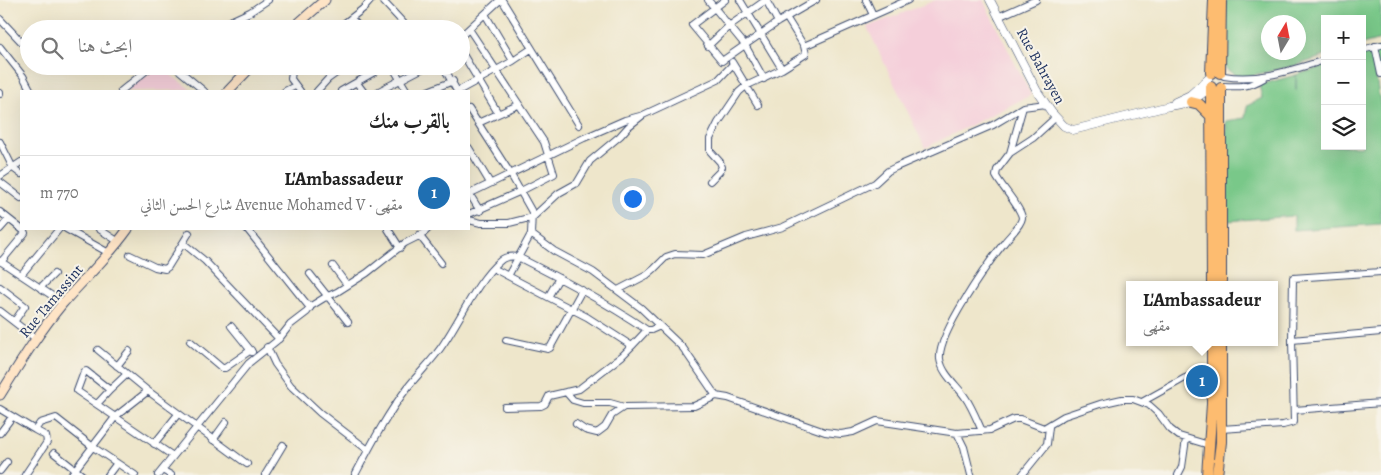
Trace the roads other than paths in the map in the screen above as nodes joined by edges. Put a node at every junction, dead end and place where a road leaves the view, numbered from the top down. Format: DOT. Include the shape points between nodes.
graph roads {
  1 [pos="268,0"];
  2 [pos="324,0"];
  3 [pos="371,0"];
  4 [pos="382,0"];
  5 [pos="501,0"];
  6 [pos="708,0"];
  7 [pos="725,0"];
  8 [pos="740,0"];
  9 [pos="816,0"];
  10 [pos="866,0"];
  11 [pos="908,0"];
  12 [pos="990,0"];
  13 [pos="1036,0"];
  14 [pos="1214,0"];
  15 [pos="1221,0"];
  16 [pos="715,8"];
  17 [pos="485,14"];
  18 [pos="748,14"];
  19 [pos="873,15"];
  20 [pos="786,17"];
  21 [pos="998,17"];
  22 [pos="0,18"];
  23 [pos="351,18"];
  24 [pos="233,20"];
  25 [pos="302,20"];
  26 [pos="348,20"];
  27 [pos="401,20"];
  28 [pos="778,22"];
  29 [pos="729,26"];
  30 [pos="3,28"];
  31 [pos="470,29"];
  32 [pos="760,34"];
  33 [pos="20,42"];
  34 [pos="745,45"];
  35 [pos="708,46"];
  36 [pos="804,46"];
  37 [pos="1378,46"];
  38 [pos="0,47"];
  39 [pos="531,49"];
  40 [pos="730,56"];
  41 [pos="513,61"];
  42 [pos="1321,61"];
  43 [pos="733,64"];
  44 [pos="470,66"];
  45 [pos="782,69"];
  46 [pos="497,70"];
  47 [pos="20,72"];
  48 [pos="1381,74"];
  49 [pos="22,75"];
  50 [pos="141,75"];
  51 [pos="185,75"];
  52 [pos="243,75"];
  53 [pos="292,75"];
  54 [pos="334,75"];
  55 [pos="371,75"];
  56 [pos="398,75"];
  57 [pos="408,75"];
  58 [pos="448,75"];
  59 [pos="1266,76"];
  60 [pos="764,78"];
  61 [pos="400,79"];
  62 [pos="478,80"];
  63 [pos="1217,80"];
  64 [pos="452,81"];
  65 [pos="358,83"];
  66 [pos="746,86"];
  67 [pos="297,89"];
  68 [pos="30,90"];
  69 [pos="122,90"];
  70 [pos="203,90"];
  71 [pos="229,90"];
  72 [pos="318,90"];
  73 [pos="343,90"];
  74 [pos="362,90"];
  75 [pos="381,90"];
  76 [pos="406,90"];
  77 [pos="430,90"];
  78 [pos="457,90"];
  79 [pos="460,90"];
  80 [pos="1191,102"];
  81 [pos="1046,104"];
  82 [pos="518,105"];
  83 [pos="758,105"];
  84 [pos="1169,106"];
  85 [pos="1023,107"];
  86 [pos="470,111"];
  87 [pos="498,113"];
  88 [pos="643,116"];
  89 [pos="1212,117"];
  90 [pos="1055,118"];
  91 [pos="478,123"];
  92 [pos="579,126"];
  93 [pos="0,142"];
  94 [pos="470,150"];
  95 [pos="1010,154"];
  96 [pos="547,155"];
  97 [pos="20,163"];
  98 [pos="13,168"];
  99 [pos="20,173"];
  100 [pos="510,173"];
  101 [pos="0,176"];
  102 [pos="710,181"];
  103 [pos="0,182"];
  104 [pos="490,183"];
  105 [pos="521,191"];
  106 [pos="470,193"];
  107 [pos="470,195"];
  108 [pos="20,197"];
  109 [pos="480,210"];
  110 [pos="0,212"];
  111 [pos="470,214"];
  112 [pos="533,217"];
  113 [pos="8,220"];
  114 [pos="470,220"];
  115 [pos="20,228"];
  116 [pos="0,229"];
  117 [pos="23,230"];
  118 [pos="58,230"];
  119 [pos="68,230"];
  120 [pos="101,230"];
  121 [pos="127,230"];
  122 [pos="248,230"];
  123 [pos="389,230"];
  124 [pos="426,230"];
  125 [pos="189,233"];
  126 [pos="531,234"];
  127 [pos="419,235"];
  128 [pos="119,242"];
  129 [pos="183,243"];
  130 [pos="400,248"];
  131 [pos="109,253"];
  132 [pos="130,255"];
  133 [pos="518,257"];
  134 [pos="1,261"];
  135 [pos="441,263"];
  136 [pos="333,266"];
  137 [pos="493,268"];
  138 [pos="1381,272"];
  139 [pos="54,274"];
  140 [pos="310,274"];
  141 [pos="21,275"];
  142 [pos="508,276"];
  143 [pos="559,278"];
  144 [pos="1212,281"];
  145 [pos="1221,281"];
  146 [pos="347,285"];
  147 [pos="0,287"];
  148 [pos="40,288"];
  149 [pos="582,290"];
  150 [pos="618,290"];
  151 [pos="328,296"];
  152 [pos="548,297"];
  153 [pos="63,303"];
  154 [pos="310,308"];
  155 [pos="570,309"];
  156 [pos="0,311"];
  157 [pos="14,322"];
  158 [pos="348,322"];
  159 [pos="231,326"];
  160 [pos="660,326"];
  161 [pos="646,330"];
  162 [pos="1381,332"];
  163 [pos="35,338"];
  164 [pos="278,339"];
  165 [pos="506,340"];
  166 [pos="1292,340"];
  167 [pos="190,341"];
  168 [pos="632,346"];
  169 [pos="1212,346"];
  170 [pos="1221,346"];
  171 [pos="267,347"];
  172 [pos="98,350"];
  173 [pos="251,350"];
  174 [pos="129,351"];
  175 [pos="256,357"];
  176 [pos="117,366"];
  177 [pos="1212,369"];
  178 [pos="127,374"];
  179 [pos="110,390"];
  180 [pos="148,391"];
  181 [pos="566,392"];
  182 [pos="0,395"];
  183 [pos="716,396"];
  184 [pos="1142,402"];
  185 [pos="1381,403"];
  186 [pos="98,404"];
  187 [pos="505,407"];
  188 [pos="624,407"];
  189 [pos="0,409"];
  190 [pos="1295,410"];
  191 [pos="178,414"];
  192 [pos="116,416"];
  193 [pos="12,417"];
  194 [pos="226,422"];
  195 [pos="576,424"];
  196 [pos="1049,427"];
  197 [pos="196,428"];
  198 [pos="1221,429"];
  199 [pos="35,430"];
  200 [pos="982,431"];
  201 [pos="957,433"];
  202 [pos="0,434"];
  203 [pos="1186,439"];
  204 [pos="214,440"];
  205 [pos="154,444"];
  206 [pos="283,445"];
  207 [pos="1209,445"];
  208 [pos="93,447"];
  209 [pos="368,450"];
  210 [pos="54,453"];
  211 [pos="173,456"];
  212 [pos="7,462"];
  213 [pos="118,463"];
  214 [pos="247,464"];
  215 [pos="0,471"];
  216 [pos="160,472"];
  217 [pos="76,473"];
  218 [pos="25,475"];
  219 [pos="108,475"];
  220 [pos="135,475"];
  221 [pos="171,475"];
  222 [pos="265,475"];
  223 [pos="355,475"];
  224 [pos="971,475"];
  225 [pos="1022,475"];
  226 [pos="1178,475"];
  227 [pos="1207,475"];
  228 [pos="1217,475"];
  1 -- 24 [label="street"];
  2 -- 25 [label="main road"];
  3 -- 23 [label="street"];
  4 -- 27 [label="street"];
  5 -- 17 [label="street"];
  5 -- 39 [label="street"];
  6 -- 16 [label="street"];
  7 -- 16 [label="street"];
  8 -- 18 [label="street"];
  9 -- 20 [label="street"];
  10 -- 19 [label="street"];
  11 -- 19 [label="street"];
  12 -- 21 [label="street, Rue Bahrayen"];
  13 -- 21 [label="street"];
  14 -- 63 [label="highway"];
  15 -- 63 [label="highway"];
  16 -- 29 [label="street"];
  16 -- 35 [label="street" via="692,25"];
  17 -- 31 [label="street"];
  17 -- 41 [label="street"];
  18 -- 28 [label="street" via="766,0"];
  18 -- 29 [label="street"];
  18 -- 32 [label="street"];
  19 -- 36 [label="street"];
  20 -- 28 [label="street"];
  20 -- 36 [label="street"];
  21 -- 81 [label="street, Rue Bahrayen"];
  22 -- 30 [label="street"];
  23 -- 26 [label="street"];
  28 -- 32 [label="street"];
  29 -- 34 [label="street"];
  29 -- 35 [label="street"];
  30 -- 33 [label="street"];
  31 -- 46 [label="street"];
  32 -- 34 [label="street"];
  32 -- 45 [label="street"];
  34 -- 40 [label="street"];
  34 -- 60 [label="street"];
  35 -- 40 [label="street" via="721,61"];
  36 -- 45 [label="street" via="804,56"];
  37 -- 48 [label="street"];
  38 -- 47 [label="street"];
  39 -- 41 [label="street"];
  39 -- 92 [label="street"];
  40 -- 43 [label="street"];
  41 -- 46 [label="street"];
  42 -- 59 [label="street"];
  43 -- 66 [label="street"];
  43 -- 88 [label="street" via="718,80"];
  44 -- 62 [label="street"];
  45 -- 60 [label="street"];
  46 -- 62 [label="street"];
  46 -- 82 [label="street"];
  49 -- 68 [label="street"];
  50 -- 69 [label="street"];
  51 -- 70 [label="street"];
  52 -- 71 [label="main road"];
  53 -- 67 [label="street"];
  54 -- 72 [label="street"];
  55 -- 65 [label="street"];
  56 -- 61 [label="street"];
  57 -- 61 [label="street"];
  58 -- 64 [label="street"];
  59 -- 63 [label="street"];
  59 -- 63 [label="street" via="1253,85 1241,87"];
  60 -- 66 [label="street"];
  61 -- 75 [label="street"];
  61 -- 76 [label="street"];
  62 -- 79 [label="street"];
  62 -- 87 [label="street"];
  63 -- 80 [label="street, Rue Bahrayen"];
  63 -- 84 [label="street, Rue Bahrayen"];
  63 -- 89 [label="highway"];
  63 -- 145 [label="highway"];
  64 -- 77 [label="street"];
  64 -- 78 [label="street"];
  65 -- 73 [label="street"];
  65 -- 74 [label="street"];
  66 -- 83 [label="street"];
  66 -- 102 [label="street" via="730,102 710,139 710,151 722,167"];
  80 -- 84 [label="street, Rue Bahrayen"];
  80 -- 89 [label="highway" via="1204,107"];
  81 -- 85 [label="street"];
  81 -- 90 [label="street, Rue Bahrayen"];
  82 -- 87 [label="street"];
  82 -- 96 [label="street" via="544,142"];
  84 -- 90 [label="street, Rue Bahrayen" via="1073,130"];
  85 -- 95 [label="street"];
  85 -- 150 [label="street" via="994,125 896,167 875,183 783,227 746,237 703,255 675,254 666,257 654,269"];
  86 -- 91 [label="street"];
  87 -- 91 [label="street"];
  88 -- 96 [label="street" via="610,126"];
  88 -- 112 [label="street" via="590,161 577,183 559,193"];
  89 -- 144 [label="highway"];
  90 -- 95 [label="street"];
  91 -- 100 [label="street"];
  93 -- 98 [label="street"];
  94 -- 104 [label="street"];
  95 -- 200 [label="street" via="996,176 1021,212 1020,222 985,268 940,350 944,370 966,398"];
  96 -- 100 [label="street"];
  96 -- 105 [label="street" via="554,174"];
  97 -- 98 [label="street"];
  98 -- 99 [label="street"];
  98 -- 101 [label="street"];
  100 -- 104 [label="street"];
  100 -- 105 [label="street"];
  103 -- 108 [label="street"];
  104 -- 106 [label="street"];
  105 -- 109 [label="street"];
  105 -- 112 [label="street"];
  107 -- 109 [label="street"];
  109 -- 111 [label="street"];
  110 -- 113 [label="street"];
  112 -- 114 [label="street" via="508,223"];
  112 -- 126 [label="street"];
  113 -- 115 [label="street"];
  113 -- 116 [label="street"];
  117 -- 134 [label="street" via="25,233"];
  118 -- 141 [label="street"];
  119 -- 131 [label="street"];
  120 -- 128 [label="street"];
  121 -- 128 [label="main road, Rue Tamassint"];
  122 -- 154 [label="street"];
  123 -- 130 [label="street"];
  124 -- 127 [label="street"];
  125 -- 129 [label="street"];
  126 -- 133 [label="street"];
  126 -- 150 [label="street"];
  127 -- 130 [label="street"];
  127 -- 135 [label="street"];
  128 -- 131 [label="main road, Rue Tamassint"];
  129 -- 132 [label="street" via="165,269"];
  129 -- 164 [label="street" via="205,261"];
  130 -- 146 [label="street"];
  131 -- 153 [label="main road, Rue Tamassint"];
  133 -- 137 [label="street" via="506,257"];
  133 -- 142 [label="street"];
  133 -- 143 [label="street"];
  134 -- 141 [label="street"];
  136 -- 146 [label="street"];
  137 -- 142 [label="street"];
  137 -- 209 [label="street" via="470,299 439,352 392,410"];
  138 -- 166 [label="street" via="1293,278"];
  139 -- 148 [label="street"];
  140 -- 151 [label="street"];
  141 -- 148 [label="street"];
  142 -- 152 [label="street"];
  143 -- 149 [label="street"];
  143 -- 152 [label="street"];
  146 -- 151 [label="street"];
  147 -- 157 [label="street" via="26,306"];
  148 -- 153 [label="street"];
  149 -- 155 [label="street"];
  149 -- 161 [label="street"];
  150 -- 160 [label="street"];
  151 -- 154 [label="street"];
  151 -- 158 [label="street"];
  152 -- 155 [label="street"];
  153 -- 163 [label="main road, Rue Tamassint"];
  154 -- 164 [label="street"];
  155 -- 165 [label="street" via="548,349"];
  155 -- 168 [label="street"];
  156 -- 157 [label="street"];
  157 -- 163 [label="street"];
  159 -- 173 [label="street"];
  160 -- 161 [label="street"];
  160 -- 183 [label="street" via="683,348"];
  161 -- 168 [label="street"];
  162 -- 166 [label="street"];
  163 -- 182 [label="main road, Rue Tamassint"];
  164 -- 171 [label="street"];
  166 -- 190 [label="street"];
  167 -- 173 [label="street" via="222,368"];
  168 -- 181 [label="street" via="579,388"];
  169 -- 177 [label="highway"];
  170 -- 198 [label="highway"];
  171 -- 175 [label="street"];
  171 -- 209 [label="street" via="290,386"];
  172 -- 176 [label="street"];
  173 -- 175 [label="street"];
  174 -- 176 [label="street"];
  175 -- 197 [label="street"];
  176 -- 178 [label="street"];
  177 -- 184 [label="street" via="1185,378"];
  177 -- 207 [label="highway"];
  178 -- 179 [label="street"];
  178 -- 180 [label="street"];
  179 -- 186 [label="street"];
  179 -- 186 [label="street" via="90,373 84,372 77,391"];
  180 -- 191 [label="street"];
  180 -- 192 [label="street"];
  181 -- 187 [label="street" via="549,396 540,406"];
  181 -- 188 [label="street" via="573,400 583,403 610,403"];
  183 -- 188 [label="street" via="694,406"];
  183 -- 201 [label="street" via="835,434 857,430 877,420"];
  184 -- 196 [label="street" via="1133,399 1108,402 1064,416"];
  184 -- 203 [label="street" via="1159,414 1170,429"];
  185 -- 190 [label="street"];
  186 -- 192 [label="street"];
  188 -- 195 [label="street" via="597,433"];
  189 -- 193 [label="street"];
  190 -- 198 [label="street" via="1292,423"];
  191 -- 197 [label="street"];
  191 -- 205 [label="street"];
  192 -- 205 [label="street"];
  192 -- 208 [label="street"];
  193 -- 199 [label="street"];
  193 -- 202 [label="street"];
  194 -- 204 [label="street"];
  196 -- 200 [label="street" via="1014,419"];
  196 -- 225 [label="street" via="1047,444"];
  197 -- 204 [label="street"];
  197 -- 211 [label="street"];
  198 -- 228 [label="highway"];
  199 -- 208 [label="street" via="40,423 56,418"];
  199 -- 218 [label="street" via="46,436 48,442"];
  200 -- 201 [label="street"];
  201 -- 224 [label="street"];
  203 -- 207 [label="street"];
  203 -- 226 [label="street"];
  204 -- 214 [label="street"];
  205 -- 211 [label="street"];
  206 -- 222 [label="street"];
  207 -- 227 [label="highway"];
  208 -- 213 [label="street"];
  208 -- 217 [label="street"];
  209 -- 223 [label="street"];
  210 -- 217 [label="street"];
  211 -- 216 [label="street"];
  212 -- 215 [label="street"];
  213 -- 219 [label="street"];
  213 -- 220 [label="street"];
  216 -- 221 [label="street"];
}
